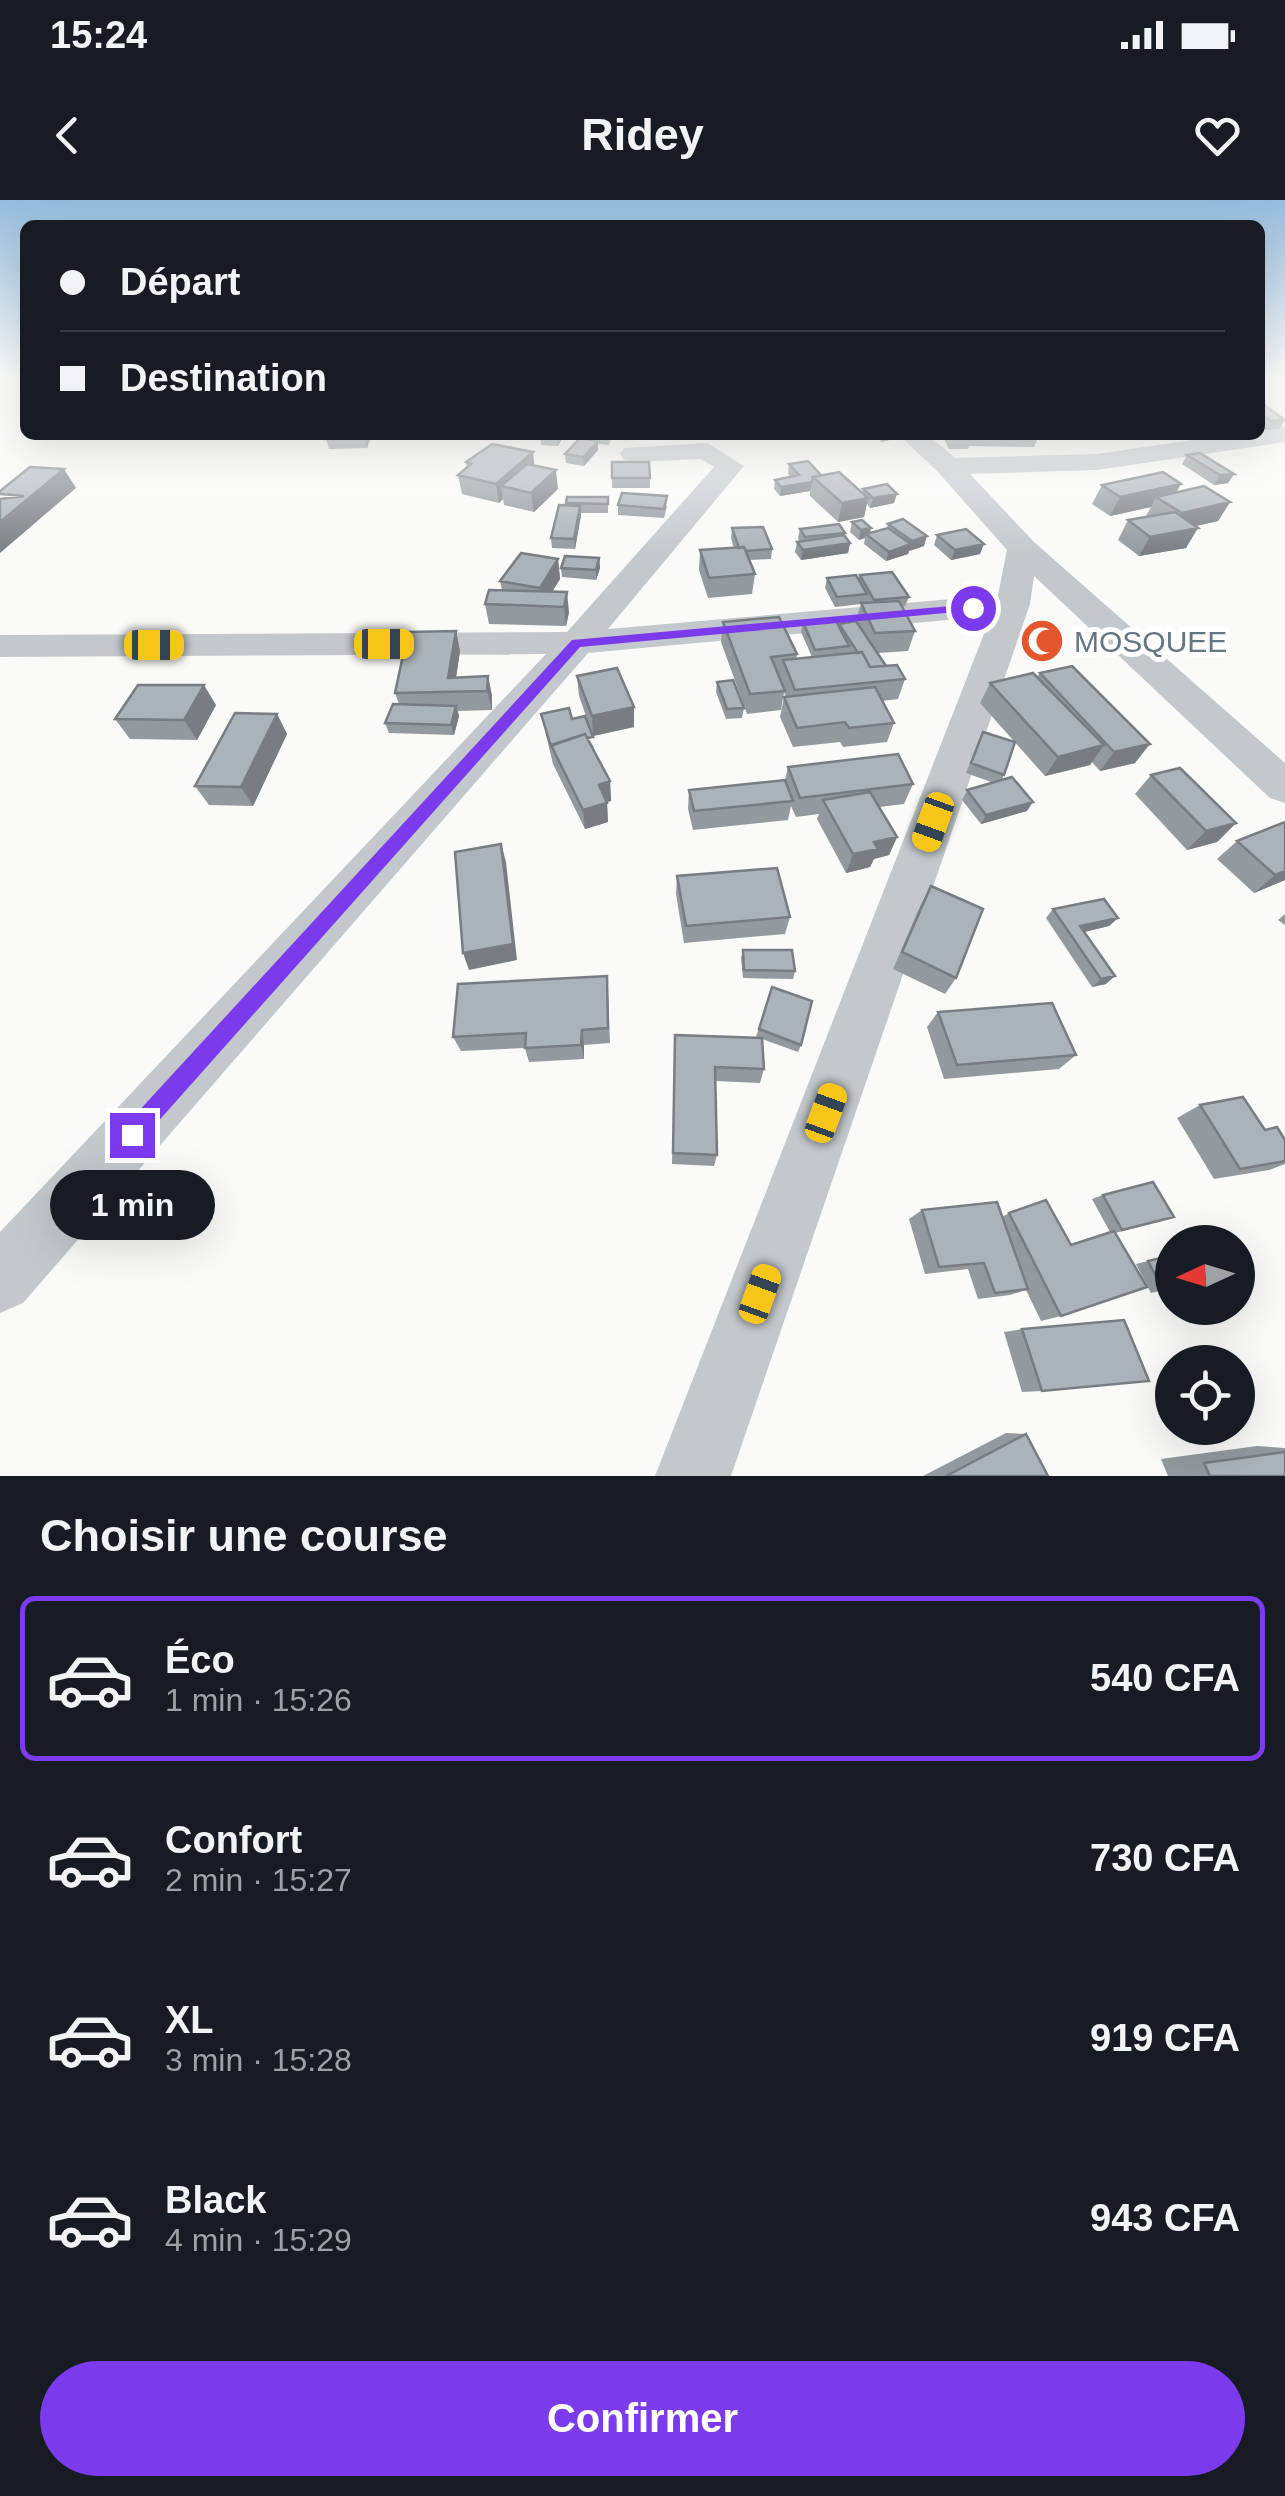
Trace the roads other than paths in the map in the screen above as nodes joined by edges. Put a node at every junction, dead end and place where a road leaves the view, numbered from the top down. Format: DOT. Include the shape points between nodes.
graph roads {
  1 [pos="918,440"];
  2 [pos="1245,440"];
  3 [pos="633,454"];
  4 [pos="948,466"];
  5 [pos="1024,549"];
  6 [pos="1013,604"];
  7 [pos="576,643"];
  8 [pos="0,646"];
  9 [pos="1285,787"];
  10 [pos="0,1280"];
  11 [pos="693,1476"];
  1 -- 4 [label="street"];
  2 -- 4 [label="street" via="1097,462"];
  3 -- 7 [label="street" via="707,451 730,466"];
  4 -- 5 [label="street"];
  5 -- 6 [label="street"];
  5 -- 9 [label="street"];
  6 -- 7 [label="street"];
  6 -- 11 [label="street"];
  7 -- 8 [label="street"];
  7 -- 10 [label="street"];
}
